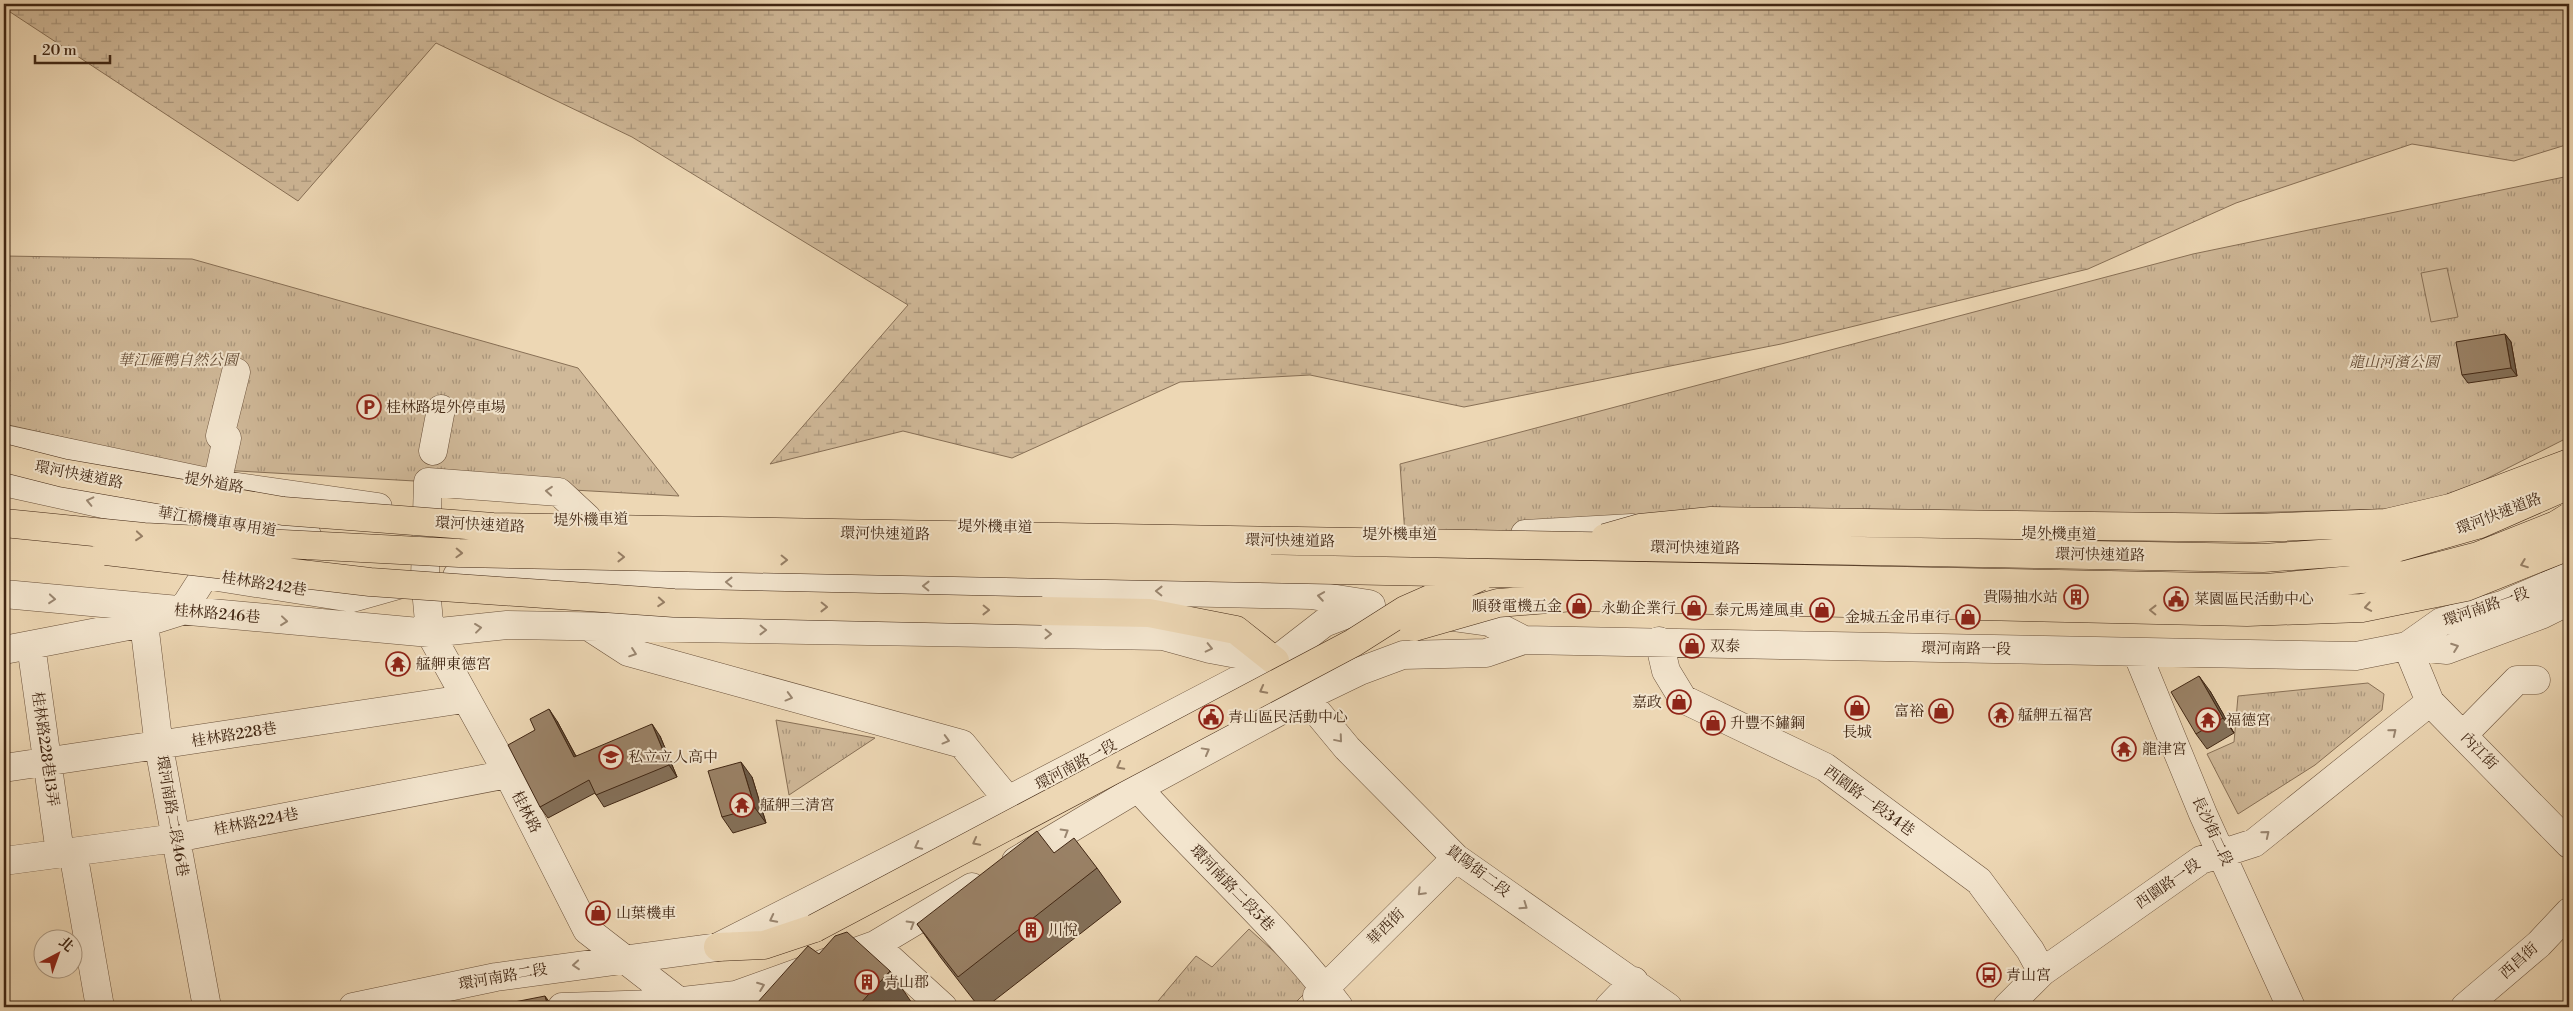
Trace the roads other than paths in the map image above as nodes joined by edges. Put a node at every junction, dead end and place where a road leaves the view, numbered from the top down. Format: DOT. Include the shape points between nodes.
graph roads {
  1 [pos="236,372"];
  2 [pos="441,409"];
  3 [pos="4,439"];
  4 [pos="433,451"];
  5 [pos="4,458"];
  6 [pos="2569,459"];
  7 [pos="2569,463"];
  8 [pos="2569,479"];
  9 [pos="4,482"];
  10 [pos="217,484"];
  11 [pos="2569,484"];
  12 [pos="426,513"];
  13 [pos="2569,517"];
  14 [pos="4,523"];
  15 [pos="1535,534"];
  16 [pos="4,535"];
  17 [pos="2569,546"];
  18 [pos="205,575"];
  19 [pos="2569,576"];
  20 [pos="425,578"];
  21 [pos="4,594"];
  22 [pos="2569,601"];
  23 [pos="1369,604"];
  24 [pos="182,611"];
  25 [pos="144,623"];
  26 [pos="591,628"];
  27 [pos="430,633"];
  28 [pos="1524,640"];
  29 [pos="1659,642"];
  30 [pos="1353,643"];
  31 [pos="31,645"];
  32 [pos="2407,646"];
  33 [pos="4,650"];
  34 [pos="2137,653"];
  35 [pos="1275,661"];
  36 [pos="2536,680"];
  37 [pos="1304,698"];
  38 [pos="464,699"];
  39 [pos="2430,702"];
  40 [pos="2463,735"];
  41 [pos="159,747"];
  42 [pos="47,763"];
  43 [pos="4,768"];
  44 [pos="508,774"];
  45 [pos="1138,788"];
  46 [pos="1008,800"];
  47 [pos="176,838"];
  48 [pos="2569,844"];
  49 [pos="66,852"];
  50 [pos="2222,854"];
  51 [pos="1456,858"];
  52 [pos="4,861"];
  53 [pos="2569,912"];
  54 [pos="875,945"];
  55 [pos="718,947"];
  56 [pos="625,961"];
  57 [pos="2042,972"];
  58 [pos="1634,981"];
  59 [pos="1327,997"];
  60 [pos="683,1005"];
  61 [pos="100,1007"];
  62 [pos="207,1007"];
  63 [pos="352,1007"];
  64 [pos="562,1007"];
  65 [pos="943,1007"];
  66 [pos="1609,1007"];
  67 [pos="1668,1007"];
  68 [pos="2007,1007"];
  69 [pos="2291,1007"];
  70 [pos="2465,1007"];
  1 -- 10 [label="street" via="220,436 227,438"];
  2 -- 4 [label="street"];
  3 -- 10 [label="street, 提外道路"];
  5 -- 11 [label="highway, 環河快速道路, bridge" via="62,473 283,512 493,527 2263,558 2392,549 2480,524"];
  6 -- 15 [label="street, 堤外機車道" via="2477,505 2380,528 2261,536 1614,528"];
  7 -- 30 [label="highway, bridge" via="2450,508 2386,523 2234,528 1711,521 1640,528 1492,572 1405,610"];
  8 -- 15 [label="street, 堤外機車道" via="2481,522 2392,545 2262,555 1617,544"];
  20 -- 9 [label="street, 華江橋機車專用道, one-way" via="354,542 108,505"];
  10 -- 12 [label="street, 提外道路"];
  12 -- 15 [label="street, 堤外機車道" via="563,522 587,518 1256,533"];
  12 -- 20 [label="street, 桂林路"];
  14 -- 13 [label="highway, 環河快速道路, one-way, bridge" via="144,537 459,553 2266,588 2405,576 2478,556"];
  14 -- 18 [label="street"];
  16 -- 35 [label="highway, one-way, bridge" via="38,543 370,582 674,603 1149,613 1236,630"];
  17 -- 30 [label="highway, one-way, bridge" via="2466,587 2362,608 2246,612 1574,597 1498,603"];
  18 -- 20 [label="street, 桂林路242巷" via="352,598"];
  18 -- 24 [label="street, 桂林路242巷"];
  19 -- 32 [label="street, 環河南路一段" via="2502,605 2440,622"];
  23 -- 20 [label="street, 桂林路242巷, one-way" via="1311,595"];
  20 -- 27 [label="street, 桂林路"];
  21 -- 24 [label="street, 桂林路246巷, one-way"];
  32 -- 22 [label="street, 環河南路一段, one-way" via="2447,650 2541,615"];
  23 -- 28 [label="street, 環河南路一段" via="1489,622"];
  23 -- 35 [label="street, 環河南路一段" via="1324,623"];
  24 -- 25 [label="street"];
  24 -- 27 [label="street, 桂林路246巷, one-way"];
  25 -- 31 [label="street"];
  25 -- 41 [label="street, 環河南路二段46巷"];
  27 -- 26 [label="street, 桂林路246巷, one-way" via="507,625"];
  26 -- 35 [label="street, 桂林路246巷, one-way" via="1163,636"];
  26 -- 46 [label="street, one-way" via="628,652 962,744"];
  27 -- 38 [label="street, 桂林路"];
  28 -- 29 [label="street, 環河南路一段"];
  28 -- 37 [label="street, 環河南路一段" via="1486,653 1403,656 1360,671"];
  29 -- 34 [label="street, 環河南路一段"];
  29 -- 57 [label="street, 西園路一段34巷" via="1666,671 1683,699 1825,767 1979,881 2030,950"];
  30 -- 55 [label="highway, one-way, bridge" via="815,928 764,945"];
  31 -- 33 [label="street"];
  31 -- 42 [label="street, 桂林路228巷13弄"];
  32 -- 34 [label="street, 環河南路一段" via="2356,656"];
  32 -- 39 [label="street, 內江街"];
  34 -- 50 [label="street, 長沙街二段"];
  35 -- 37 [label="street, 貴陽街二段"];
  35 -- 46 [label="street, 環河南路一段"];
  36 -- 40 [label="street" via="2517,680"];
  45 -- 37 [label="street, 環河南路一段, one-way"];
  37 -- 51 [label="street, 貴陽街二段, one-way" via="1347,748"];
  38 -- 41 [label="street, 桂林路228巷"];
  38 -- 44 [label="street, 桂林路"];
  39 -- 40 [label="street, 內江街"];
  50 -- 39 [label="street, 西園路一段, one-way" via="2254,843"];
  40 -- 48 [label="street, 內江街"];
  41 -- 42 [label="street, 桂林路228巷"];
  41 -- 47 [label="street, 環河南路二段46巷"];
  42 -- 43 [label="street, 桂林路228巷"];
  42 -- 49 [label="street, 桂林路228巷13弄"];
  44 -- 47 [label="street, 桂林路224巷"];
  44 -- 56 [label="street, 桂林路" via="587,930"];
  54 -- 45 [label="street, 環河南路一段, one-way"];
  45 -- 59 [label="street, 環河南路二段5巷" via="1290,947"];
  46 -- 55 [label="street, 環河南路一段, one-way"];
  47 -- 49 [label="street, 桂林路224巷"];
  47 -- 62 [label="street, 環河南路二段46巷"];
  49 -- 52 [label="street, 桂林路224巷"];
  49 -- 61 [label="street, 桂林路228巷13弄"];
  50 -- 57 [label="street, 西園路一段" via="2201,860"];
  50 -- 69 [label="street, 長沙街二段"];
  51 -- 58 [label="street, 貴陽街二段, one-way"];
  51 -- 59 [label="street, 華西街, one-way"];
  53 -- 70 [label="street, 西昌街" via="2539,944"];
  60 -- 54 [label="street, 環河南路一段, one-way" via="736,996"];
  54 -- 65 [label="street"];
  55 -- 56 [label="street, 環河南路一段"];
  56 -- 60 [label="street, 桂林路"];
  56 -- 63 [label="street, 環河南路二段, one-way" via="496,977"];
  57 -- 68 [label="street, 西園路一段"];
  58 -- 66 [label="street"];
  58 -- 67 [label="street, 貴陽街二段"];
  60 -- 64 [label="street"];
}
